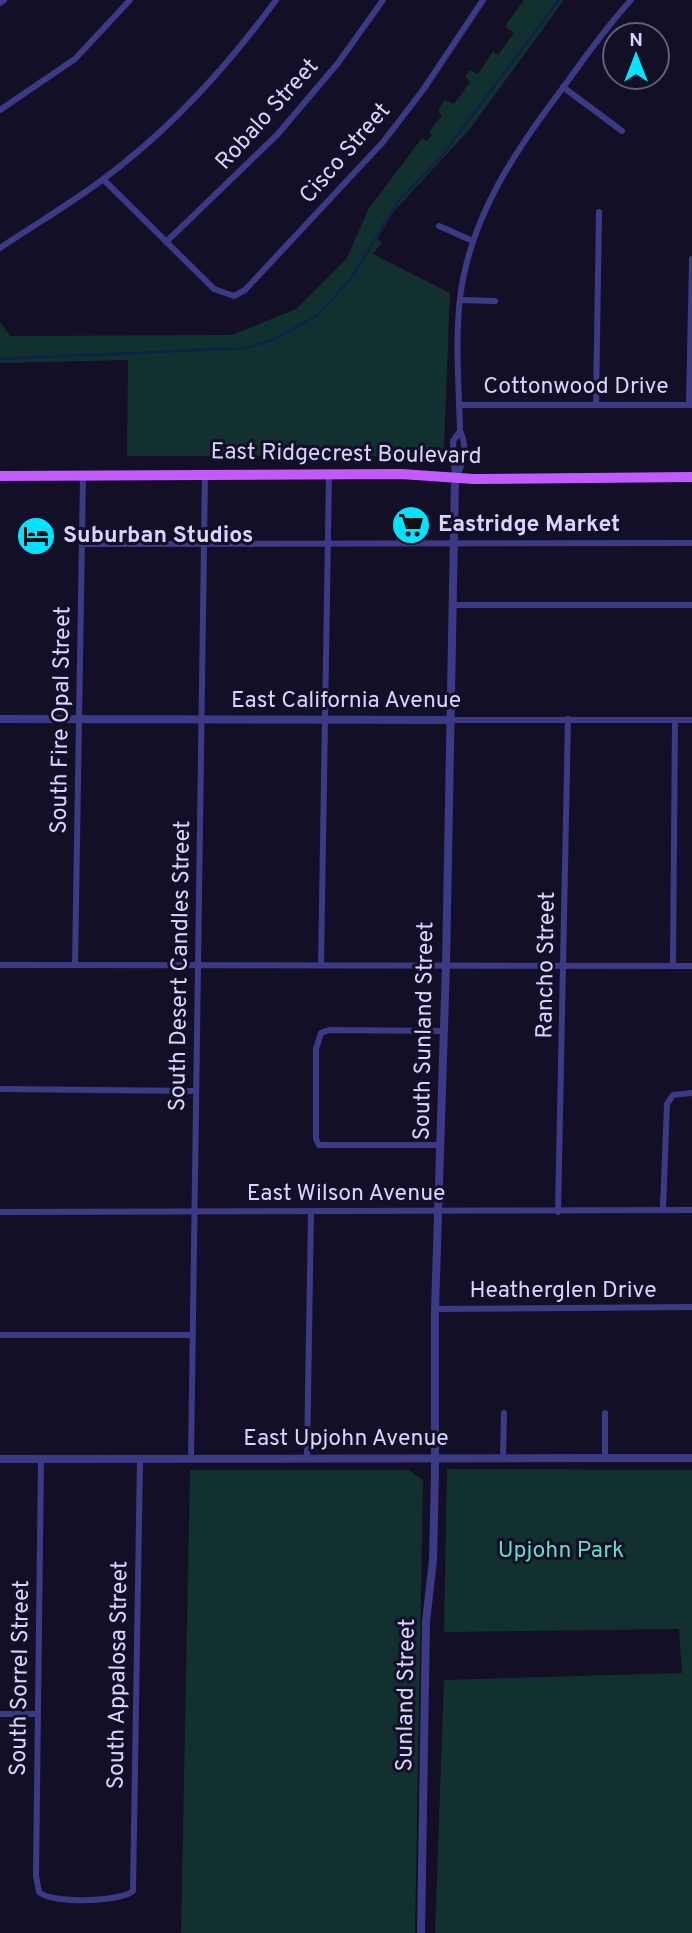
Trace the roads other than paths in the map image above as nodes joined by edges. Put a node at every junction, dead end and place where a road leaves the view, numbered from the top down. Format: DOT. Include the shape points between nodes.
graph roads {
  1 [pos="130,0"];
  2 [pos="276,0"];
  3 [pos="383,0"];
  4 [pos="483,0"];
  5 [pos="631,0"];
  6 [pos="563,87"];
  7 [pos="0,110"];
  8 [pos="622,131"];
  9 [pos="103,179"];
  10 [pos="599,212"];
  11 [pos="439,226"];
  12 [pos="473,241"];
  13 [pos="166,242"];
  14 [pos="0,248"];
  15 [pos="692,259"];
  16 [pos="460,300"];
  17 [pos="495,301"];
  18 [pos="459,405"];
  19 [pos="596,405"];
  20 [pos="690,405"];
  21 [pos="460,431"];
  22 [pos="205,474"];
  23 [pos="329,474"];
  24 [pos="0,476"];
  25 [pos="83,476"];
  26 [pos="692,477"];
  27 [pos="455,478"];
  28 [pos="454,542"];
  29 [pos="692,543"];
  30 [pos="82,544"];
  31 [pos="204,544"];
  32 [pos="328,545"];
  33 [pos="453,605"];
  34 [pos="692,605"];
  35 [pos="0,719"];
  36 [pos="568,719"];
  37 [pos="80,720"];
  38 [pos="325,720"];
  39 [pos="451,720"];
  40 [pos="675,720"];
  41 [pos="692,720"];
  42 [pos="202,721"];
  43 [pos="0,965"];
  44 [pos="75,965"];
  45 [pos="321,965"];
  46 [pos="446,965"];
  47 [pos="197,966"];
  48 [pos="565,966"];
  49 [pos="673,966"];
  50 [pos="692,966"];
  51 [pos="444,1031"];
  52 [pos="0,1089"];
  53 [pos="195,1091"];
  54 [pos="692,1093"];
  55 [pos="441,1146"];
  56 [pos="663,1209"];
  57 [pos="692,1210"];
  58 [pos="0,1212"];
  59 [pos="197,1212"];
  60 [pos="311,1212"];
  61 [pos="440,1212"];
  62 [pos="558,1212"];
  63 [pos="692,1307"];
  64 [pos="435,1309"];
  65 [pos="0,1335"];
  66 [pos="192,1335"];
  67 [pos="504,1413"];
  68 [pos="605,1413"];
  69 [pos="307,1457"];
  70 [pos="191,1458"];
  71 [pos="436,1458"];
  72 [pos="503,1458"];
  73 [pos="605,1458"];
  74 [pos="692,1458"];
  75 [pos="0,1459"];
  76 [pos="41,1459"];
  77 [pos="140,1459"];
  78 [pos="0,1714"];
  79 [pos="38,1714"];
  80 [pos="44,1896"];
  81 [pos="421,1933"];
  1 -- 7 [label="street" via="75,59"];
  2 -- 9 [label="street" via="211,81"];
  3 -- 13 [label="street, Robalo Street" via="338,63 277,135"];
  4 -- 13 [label="street, Cisco Street" via="383,142 245,290 234,296 211,286"];
  5 -- 6 [label="street"];
  6 -- 8 [label="street"];
  6 -- 12 [label="street" via="503,172"];
  9 -- 13 [label="street"];
  9 -- 14 [label="street"];
  10 -- 19 [label="street"];
  11 -- 12 [label="street"];
  12 -- 16 [label="street"];
  15 -- 20 [label="street"];
  16 -- 17 [label="street"];
  16 -- 18 [label="street"];
  18 -- 19 [label="street, Cottonwood Drive"];
  18 -- 21 [label="street"];
  19 -- 20 [label="street, Cottonwood Drive"];
  21 -- 27 [label="street" via="453,441"];
  21 -- 27 [label="street" via="465,441 464,465"];
  22 -- 23 [label="main road, East Ridgecrest Boulevard"];
  22 -- 25 [label="main road, East Ridgecrest Boulevard"];
  22 -- 31 [label="street, South Desert Candles Street"];
  23 -- 27 [label="main road, East Ridgecrest Boulevard"];
  23 -- 32 [label="street"];
  24 -- 25 [label="main road, East Ridgecrest Boulevard"];
  25 -- 30 [label="street, South Fire Opal Street"];
  26 -- 27 [label="main road, East Ridgecrest Boulevard"];
  27 -- 28 [label="street"];
  28 -- 29 [label="street"];
  28 -- 32 [label="street"];
  28 -- 33 [label="street"];
  30 -- 31 [label="street"];
  30 -- 37 [label="street, South Fire Opal Street"];
  31 -- 32 [label="street"];
  31 -- 42 [label="street, South Desert Candles Street"];
  32 -- 38 [label="street"];
  33 -- 34 [label="street"];
  33 -- 39 [label="street, South Sunland Street"];
  35 -- 37 [label="street, East California Avenue"];
  36 -- 39 [label="street, East California Avenue"];
  36 -- 40 [label="street, East California Avenue"];
  36 -- 48 [label="street, Rancho Street"];
  37 -- 42 [label="street, East California Avenue"];
  37 -- 44 [label="street, South Fire Opal Street"];
  38 -- 39 [label="street, East California Avenue"];
  38 -- 42 [label="street, East California Avenue"];
  38 -- 45 [label="street"];
  39 -- 46 [label="street, South Sunland Street"];
  40 -- 41 [label="street, East California Avenue"];
  40 -- 49 [label="street"];
  42 -- 47 [label="street, South Desert Candles Street"];
  43 -- 44 [label="street"];
  44 -- 47 [label="street"];
  45 -- 46 [label="street"];
  45 -- 47 [label="street"];
  46 -- 48 [label="street"];
  46 -- 51 [label="street, South Sunland Street"];
  47 -- 53 [label="street, South Desert Candles Street"];
  48 -- 49 [label="street"];
  48 -- 62 [label="street, Rancho Street"];
  49 -- 50 [label="street"];
  51 -- 55 [label="street, South Sunland Street"];
  51 -- 55 [label="street" via="329,1030 321,1033 318,1041 318,1143 323,1147"];
  52 -- 53 [label="street"];
  53 -- 59 [label="street, South Desert Candles Street"];
  54 -- 56 [label="street" via="670,1098 665,1112"];
  55 -- 61 [label="street, South Sunland Street"];
  56 -- 57 [label="street, East Wilson Avenue"];
  56 -- 62 [label="street, East Wilson Avenue"];
  58 -- 59 [label="street, East Wilson Avenue"];
  59 -- 60 [label="street, East Wilson Avenue"];
  59 -- 66 [label="street, South Desert Candles Street"];
  60 -- 61 [label="street, East Wilson Avenue"];
  60 -- 69 [label="street"];
  61 -- 62 [label="street, East Wilson Avenue"];
  61 -- 64 [label="street, South Sunland Street"];
  63 -- 64 [label="street, Heatherglen Drive"];
  64 -- 71 [label="street, South Sunland Street"];
  65 -- 66 [label="street"];
  66 -- 70 [label="street, South Desert Candles Street"];
  67 -- 72 [label="street"];
  68 -- 73 [label="street"];
  69 -- 70 [label="street, East Upjohn Avenue"];
  69 -- 71 [label="street, East Upjohn Avenue"];
  70 -- 77 [label="street, East Upjohn Avenue"];
  71 -- 72 [label="street, East Upjohn Avenue"];
  71 -- 81 [label="street, Sunland Street" via="426,1622"];
  72 -- 73 [label="street, East Upjohn Avenue"];
  73 -- 74 [label="street, East Upjohn Avenue"];
  75 -- 76 [label="street, East Upjohn Avenue"];
  76 -- 77 [label="street, East Upjohn Avenue"];
  76 -- 79 [label="street, South Sorrel Street"];
  77 -- 80 [label="street, South Appalosa Street" via="133,1891 119,1898"];
  78 -- 79 [label="street"];
  79 -- 80 [label="street, South Sorrel Street" via="37,1876"];
}
